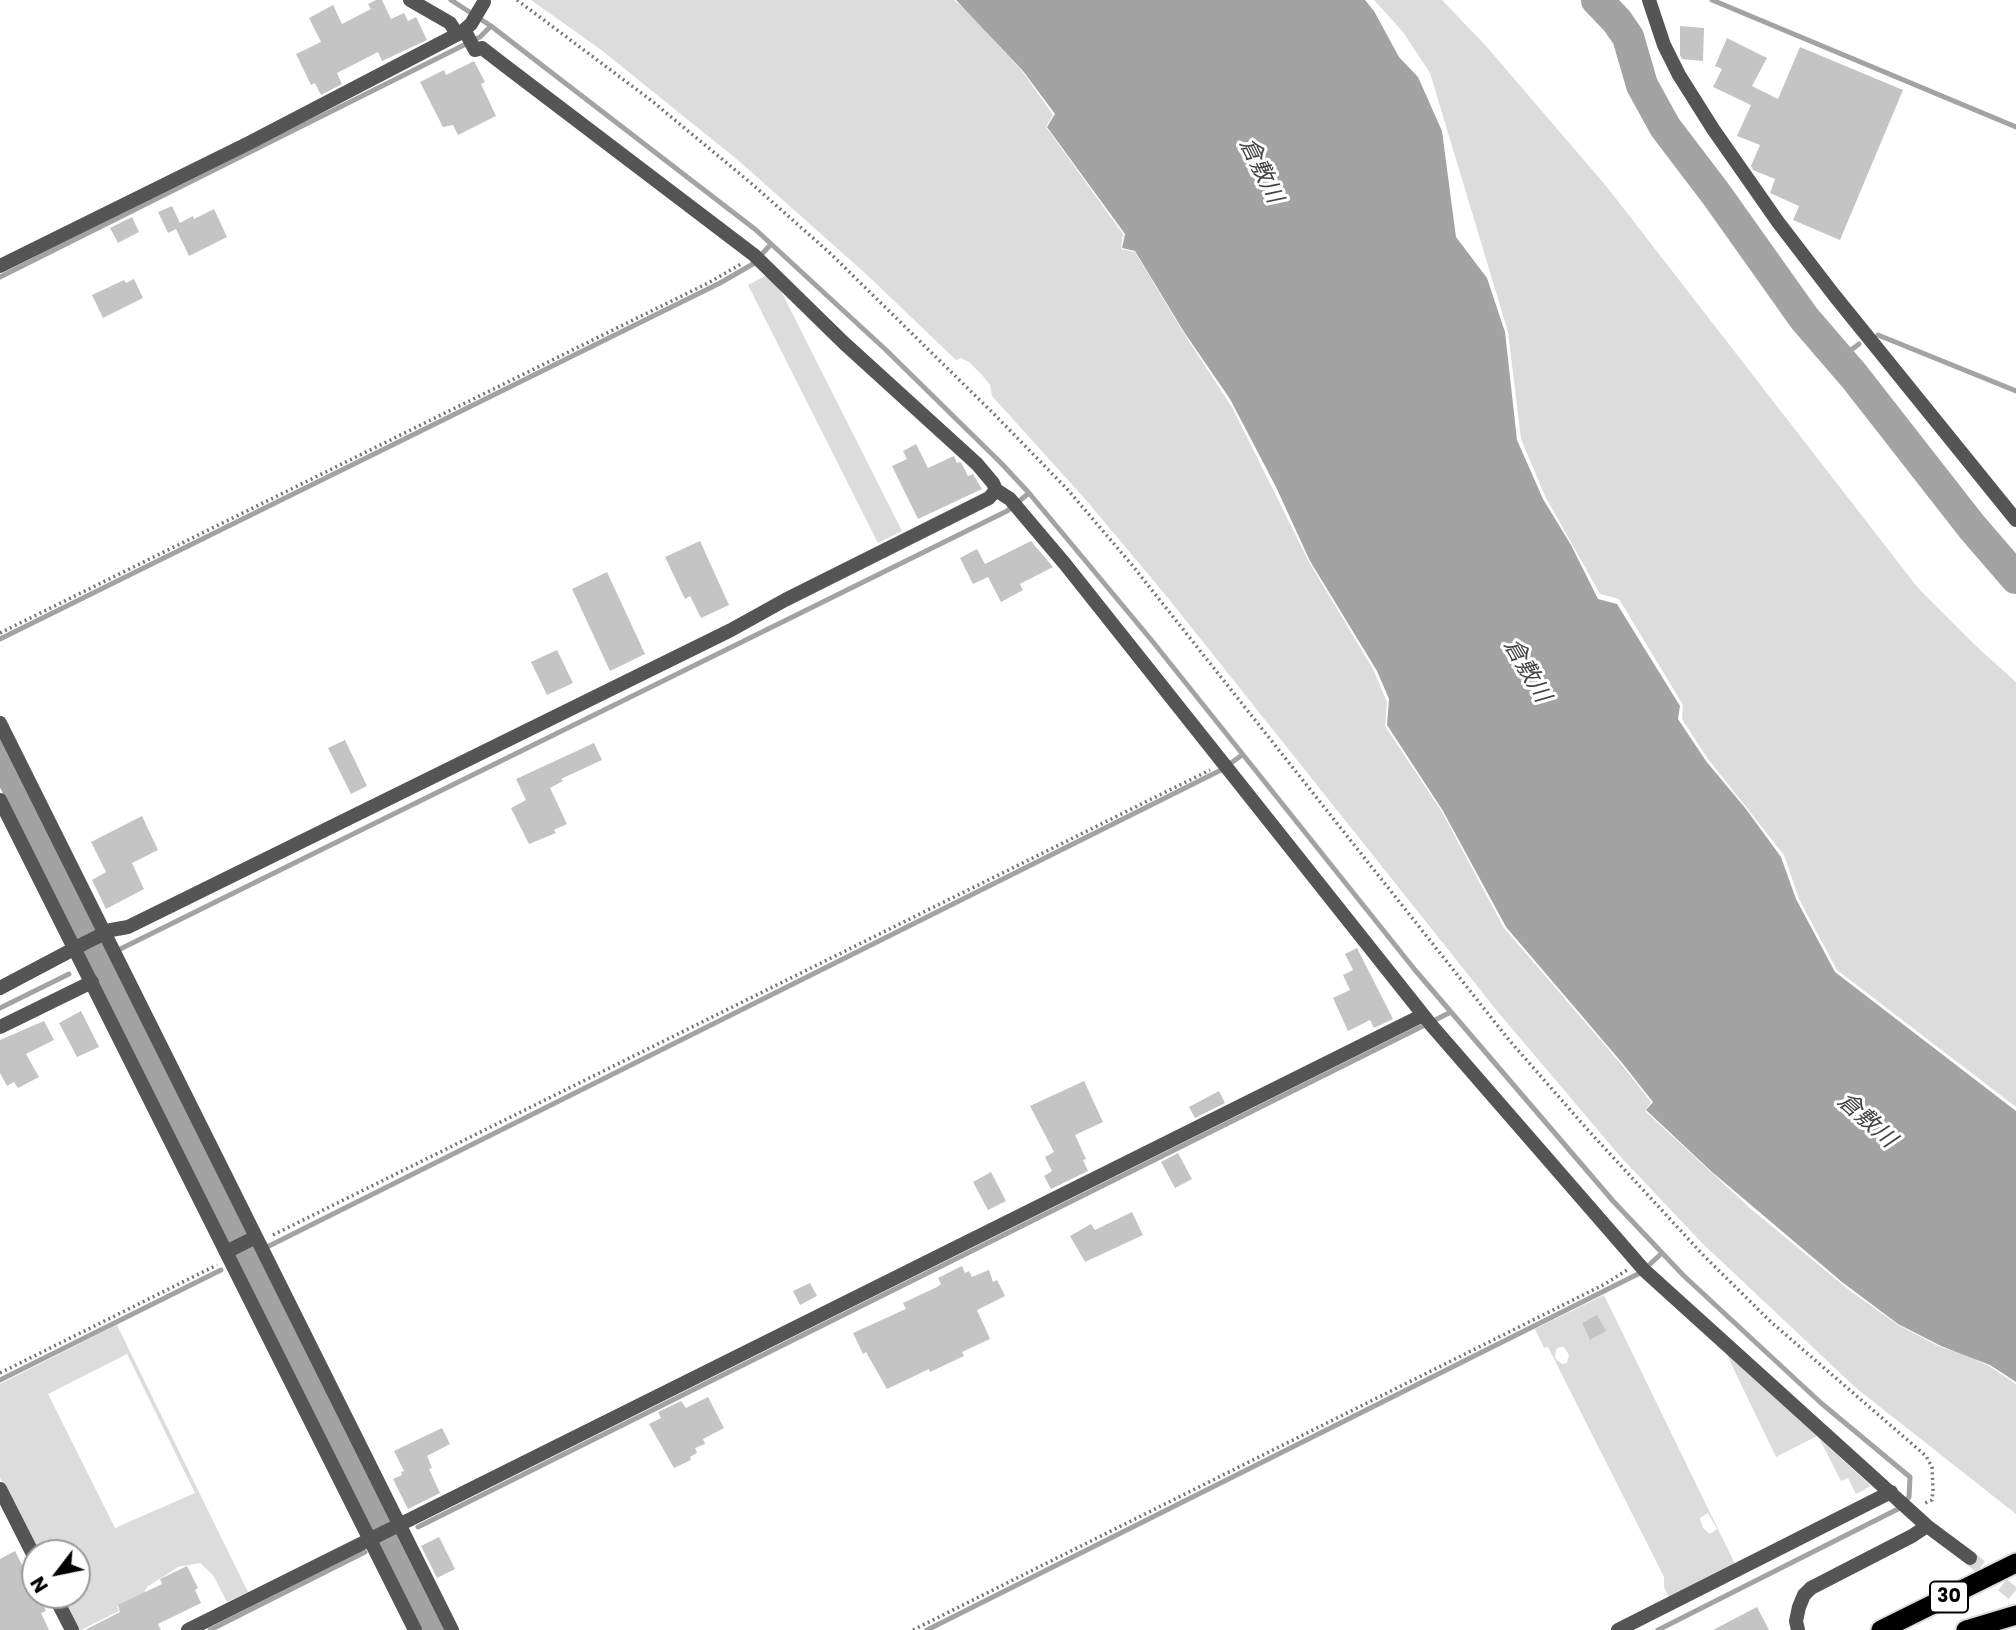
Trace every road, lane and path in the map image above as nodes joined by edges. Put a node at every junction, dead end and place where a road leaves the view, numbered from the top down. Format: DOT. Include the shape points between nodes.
graph roads {
  1 [pos="410,0"];
  2 [pos="517,0"];
  3 [pos="1649,0"];
  4 [pos="482,6"];
  5 [pos="467,35"];
  6 [pos="756,257"];
  7 [pos="0,267"];
  8 [pos="996,490"];
  9 [pos="2016,520"];
  10 [pos="0,633"];
  11 [pos="0,723"];
  12 [pos="1223,762"];
  13 [pos="0,800"];
  14 [pos="108,943"];
  15 [pos="80,946"];
  16 [pos="92,982"];
  17 [pos="0,988"];
  18 [pos="1427,1020"];
  19 [pos="0,1027"];
  20 [pos="243,1246"];
  21 [pos="1636,1260"];
  22 [pos="0,1373"];
  23 [pos="0,1489"];
  24 [pos="1903,1503"];
  25 [pos="1927,1526"];
  26 [pos="387,1530"];
  27 [pos="25,1539"];
  28 [pos="1970,1558"];
  29 [pos="2016,1563"];
  30 [pos="61,1609"];
  31 [pos="2016,1616"];
  32 [pos="72,1630"];
  33 [pos="188,1630"];
  34 [pos="415,1630"];
  35 [pos="452,1630"];
  36 [pos="913,1630"];
  37 [pos="1618,1630"];
  38 [pos="1798,1630"];
  39 [pos="1881,1630"];
  40 [pos="1966,1630"];
  41 [pos="1988,1630"];
  1 -- 5 [label="street"];
  2 -- 24 [label="path" via="652,101 822,245 1068,490 1509,1040 1587,1129 1771,1322 1926,1456 1932,1466 1932,1500"];
  3 -- 9 [label="street" via="1679,75 1778,222"];
  4 -- 5 [label="street"];
  5 -- 6 [label="street" via="475,50 482,48"];
  5 -- 7 [label="street"];
  6 -- 8 [label="street" via="977,464"];
  6 -- 10 [label="path"];
  8 -- 12 [label="street" via="1015,504"];
  8 -- 14 [label="street" via="989,499 731,629 128,927"];
  11 -- 14 [label="street"];
  12 -- 18 [label="street"];
  12 -- 20 [label="path"];
  13 -- 15 [label="street"];
  14 -- 15 [label="street"];
  14 -- 20 [label="street"];
  15 -- 16 [label="street"];
  15 -- 17 [label="street"];
  16 -- 19 [label="street"];
  16 -- 20 [label="street"];
  18 -- 21 [label="street"];
  18 -- 26 [label="street"];
  20 -- 22 [label="path"];
  20 -- 26 [label="street"];
  20 -- 26 [label="street"];
  21 -- 24 [label="street"];
  21 -- 36 [label="path" via="1605,1284"];
  23 -- 27 [label="street"];
  24 -- 25 [label="street"];
  24 -- 37 [label="street"];
  25 -- 28 [label="street"];
  25 -- 38 [label="street" via="1811,1588 1799,1607"];
  26 -- 33 [label="street"];
  26 -- 34 [label="street"];
  26 -- 35 [label="street"];
  29 -- 39 [label="highway, 30"];
  30 -- 32 [label="street"];
  31 -- 40 [label="highway"];
  31 -- 41 [label="highway, 30"];
}
